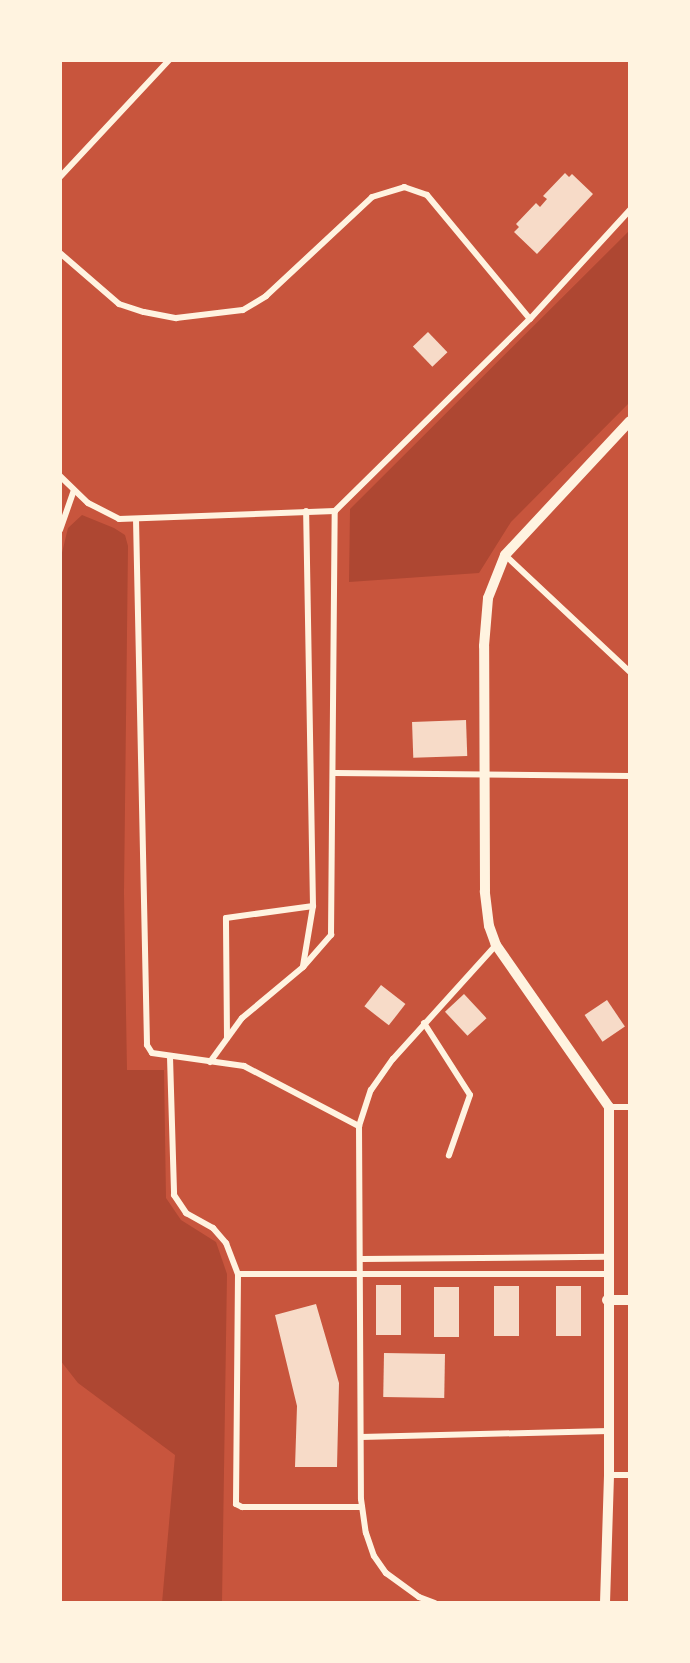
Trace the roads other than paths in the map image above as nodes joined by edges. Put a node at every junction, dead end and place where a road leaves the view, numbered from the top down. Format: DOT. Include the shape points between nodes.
graph roads {
  1 [pos="169,60"];
  2 [pos="60,177"];
  3 [pos="630,210"];
  4 [pos="60,253"];
  5 [pos="530,319"];
  6 [pos="630,421"];
  7 [pos="60,476"];
  8 [pos="74,490"];
  9 [pos="306,511"];
  10 [pos="335,511"];
  11 [pos="136,519"];
  12 [pos="60,530"];
  13 [pos="505,555"];
  14 [pos="630,672"];
  15 [pos="334,773"];
  16 [pos="487,775"];
  17 [pos="630,776"];
  18 [pos="313,906"];
  19 [pos="496,945"];
  20 [pos="303,967"];
  21 [pos="424,1023"];
  22 [pos="227,1038"];
  23 [pos="170,1057"];
  24 [pos="210,1062"];
  25 [pos="609,1107"];
  26 [pos="630,1107"];
  27 [pos="359,1126"];
  28 [pos="449,1155"];
  29 [pos="606,1257"];
  30 [pos="362,1259"];
  31 [pos="362,1273"];
  32 [pos="238,1274"];
  33 [pos="607,1274"];
  34 [pos="607,1300"];
  35 [pos="630,1300"];
  36 [pos="609,1431"];
  37 [pos="361,1437"];
  38 [pos="609,1475"];
  39 [pos="630,1475"];
  40 [pos="362,1507"];
  41 [pos="418,1600"];
  42 [pos="435,1603"];
  43 [pos="605,1603"];
  1 -- 2 [label="street"];
  3 -- 5 [label="street"];
  4 -- 5 [label="street" via="119,304 144,312 176,318 243,310 267,296 372,197 404,187 427,195"];
  5 -- 10 [label="street"];
  6 -- 13 [label="street"];
  7 -- 8 [label="street"];
  8 -- 11 [label="street" via="88,503 119,519"];
  8 -- 12 [label="street"];
  9 -- 10 [label="street"];
  9 -- 11 [label="street"];
  9 -- 18 [label="street"];
  10 -- 15 [label="street"];
  11 -- 23 [label="street" via="147,1045 152,1053"];
  13 -- 14 [label="street"];
  13 -- 16 [label="street" via="488,598 485,620"];
  15 -- 16 [label="street"];
  15 -- 20 [label="street" via="331,935"];
  16 -- 17 [label="street"];
  16 -- 19 [label="street" via="484,891"];
  18 -- 20 [label="street"];
  18 -- 22 [label="street" via="225,918"];
  19 -- 21 [label="street"];
  19 -- 25 [label="street"];
  20 -- 22 [label="street" via="242,1018"];
  21 -- 27 [label="street" via="371,1090"];
  21 -- 28 [label="street" via="470,1095"];
  22 -- 24 [label="street"];
  23 -- 24 [label="street"];
  23 -- 32 [label="street" via="174,1195 186,1213 213,1228 226,1243"];
  24 -- 27 [label="street" via="244,1066"];
  25 -- 26 [label="street"];
  25 -- 29 [label="street"];
  27 -- 30 [label="street"];
  29 -- 30 [label="street"];
  29 -- 33 [label="street"];
  30 -- 31 [label="street"];
  31 -- 32 [label="street"];
  31 -- 33 [label="street"];
  31 -- 37 [label="street"];
  32 -- 40 [label="street" via="236,1504"];
  33 -- 34 [label="street"];
  34 -- 35 [label="street"];
  34 -- 36 [label="street"];
  36 -- 37 [label="street"];
  36 -- 38 [label="street"];
  37 -- 40 [label="street"];
  38 -- 39 [label="street"];
  38 -- 43 [label="street"];
  40 -- 41 [label="street" via="374,1556 386,1573"];
  41 -- 42 [label="street"];
}
